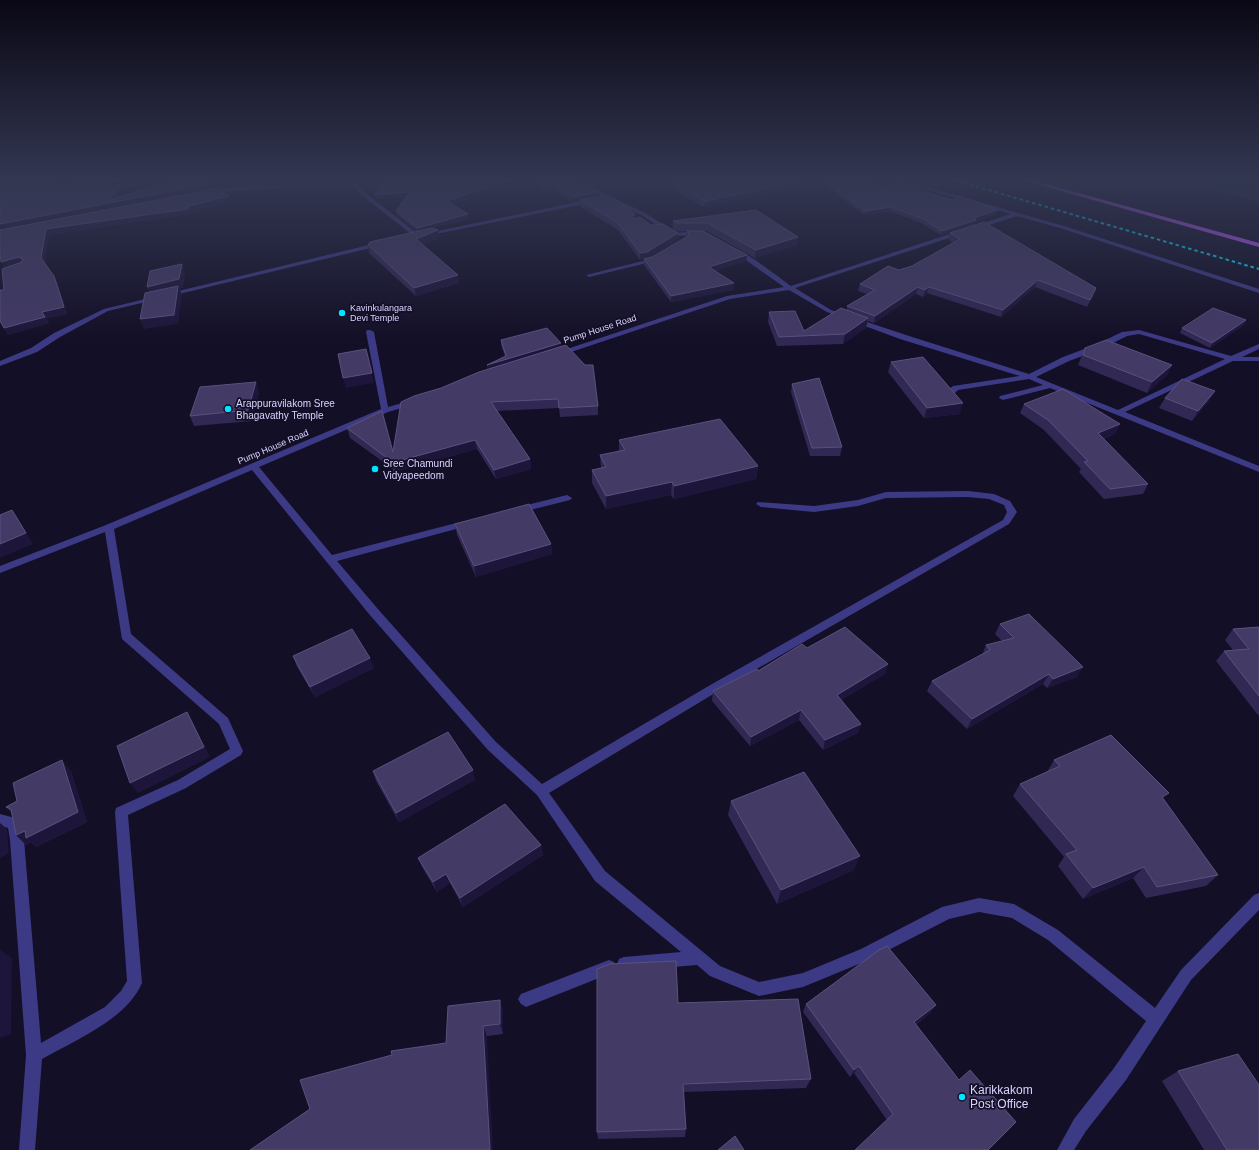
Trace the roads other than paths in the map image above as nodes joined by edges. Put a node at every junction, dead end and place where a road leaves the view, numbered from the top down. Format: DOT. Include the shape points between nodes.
graph roads {
  1 [pos="413,233"];
  2 [pos="434,233"];
  3 [pos="671,233"];
  4 [pos="959,233"];
  5 [pos="1079,233"];
  6 [pos="1215,233"];
  7 [pos="675,235"];
  8 [pos="708,235"];
  9 [pos="417,236"];
  10 [pos="409,238"];
  11 [pos="685,240"];
  12 [pos="387,243"];
  13 [pos="1259,245"];
  14 [pos="728,246"];
  15 [pos="661,255"];
  16 [pos="589,275"];
  17 [pos="790,288"];
  18 [pos="1259,291"];
  19 [pos="370,332"];
  20 [pos="1259,346"];
  21 [pos="555,354"];
  22 [pos="1259,358"];
  23 [pos="1232,359"];
  24 [pos="0,364"];
  25 [pos="1030,377"];
  26 [pos="1051,385"];
  27 [pos="950,393"];
  28 [pos="1003,398"];
  29 [pos="418,400"];
  30 [pos="384,410"];
  31 [pos="1120,412"];
  32 [pos="254,466"];
  33 [pos="1259,469"];
  34 [pos="567,498"];
  35 [pos="761,504"];
  36 [pos="506,513"];
  37 [pos="475,521"];
  38 [pos="109,527"];
  39 [pos="330,559"];
  40 [pos="0,570"];
  41 [pos="541,791"];
  42 [pos="0,820"];
  43 [pos="1259,900"];
  44 [pos="698,958"];
  45 [pos="526,998"];
  46 [pos="1156,1019"];
  47 [pos="34,1055"];
  48 [pos="27,1150"];
  49 [pos="1066,1150"];
  1 -- 9 [label="street"];
  2 -- 9 [label="street"];
  3 -- 7 [label="street"];
  4 -- 17 [label="street, Pump House Road"];
  5 -- 18 [label="street"];
  6 -- 13 [label="main road"];
  7 -- 8 [label="street"];
  7 -- 11 [label="street"];
  9 -- 10 [label="street"];
  12 -- 24 [label="street" via="106,310 34,350"];
  14 -- 17 [label="street"];
  15 -- 16 [label="street" via="649,262"];
  17 -- 21 [label="street, Pump House Road" via="729,297"];
  17 -- 25 [label="street" via="829,311"];
  19 -- 30 [label="street"];
  20 -- 23 [label="street"];
  22 -- 23 [label="street"];
  23 -- 25 [label="street" via="1139,332 1125,334"];
  23 -- 31 [label="street"];
  25 -- 26 [label="street"];
  25 -- 27 [label="street" via="956,388"];
  26 -- 28 [label="street"];
  26 -- 31 [label="street"];
  29 -- 30 [label="street, Pump House Road"];
  30 -- 32 [label="street, Pump House Road"];
  31 -- 33 [label="street"];
  32 -- 38 [label="street, Pump House Road"];
  32 -- 39 [label="street"];
  34 -- 36 [label="street"];
  35 -- 41 [label="street" via="814,510 858,503 886,495 968,494 996,498 1007,503 1012,512 1006,522 716,687"];
  37 -- 39 [label="street"];
  38 -- 40 [label="street, Pump House Road"];
  38 -- 47 [label="street" via="126,636 224,721 237,751 182,784 122,812 135,983 110,1012"];
  39 -- 41 [label="street" via="492,746"];
  41 -- 44 [label="street" via="600,876"];
  42 -- 47 [label="street" via="14,823 17,840"];
  43 -- 46 [label="street" via="1186,975"];
  44 -- 45 [label="street" via="615,964"];
  44 -- 46 [label="street" via="715,971 759,989 803,980 866,954 947,912 979,905 1014,910 1053,935"];
  46 -- 49 [label="street" via="1120,1074 1080,1125"];
  47 -- 48 [label="street"];
}
